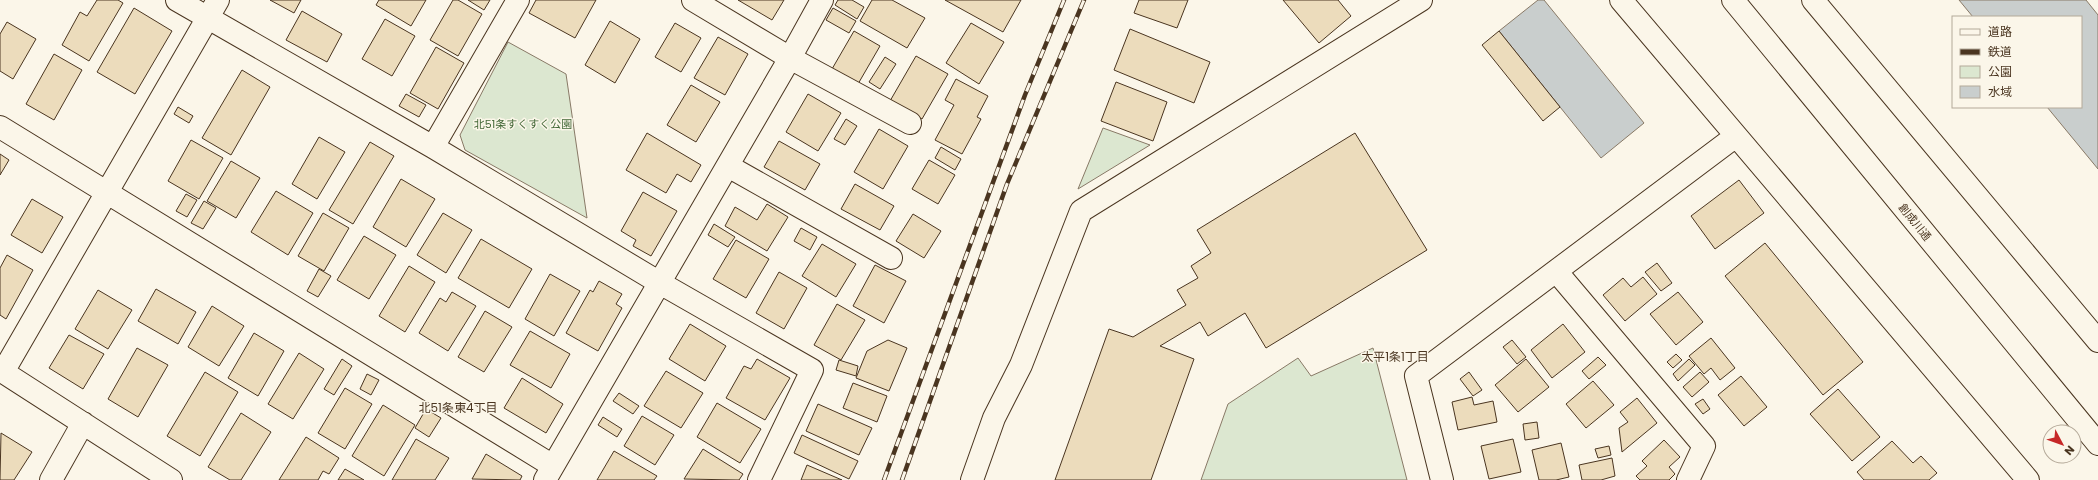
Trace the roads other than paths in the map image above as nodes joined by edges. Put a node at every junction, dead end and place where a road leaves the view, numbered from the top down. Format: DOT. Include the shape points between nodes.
graph roads {
  1 [pos="177,0"];
  2 [pos="518,0"];
  3 [pos="694,0"];
  4 [pos="822,0"];
  5 [pos="1421,0"];
  6 [pos="1620,0"];
  7 [pos="1733,0"];
  8 [pos="1813,0"];
  9 [pos="213,9"];
  10 [pos="790,58"];
  11 [pos="910,123"];
  12 [pos="0,127"];
  13 [pos="1736,136"];
  14 [pos="433,147"];
  15 [pos="728,166"];
  16 [pos="107,192"];
  17 [pos="891,258"];
  18 [pos="1556,271"];
  19 [pos="660,283"];
  20 [pos="2098,341"];
  21 [pos="2,371"];
  22 [pos="83,423"];
  23 [pos="2098,444"];
  24 [pos="549,473"];
  25 [pos="51,480"];
  26 [pos="171,480"];
  27 [pos="759,480"];
  28 [pos="972,480"];
  29 [pos="1442,480"];
  30 [pos="1688,480"];
  31 [pos="2028,480"];
  1 -- 9 [label="main road"];
  2 -- 14 [label="main road"];
  3 -- 10 [label="main road"];
  4 -- 10 [label="main road"];
  5 -- 28 [label="main road" via="1081,211 1021,365 994,418"];
  6 -- 13 [label="main road"];
  7 -- 23 [label="main road, 創成川通"];
  8 -- 20 [label="main road"];
  9 -- 14 [label="main road"];
  9 -- 16 [label="main road"];
  10 -- 11 [label="main road"];
  10 -- 15 [label="main road"];
  12 -- 16 [label="main road"];
  13 -- 18 [label="main road"];
  13 -- 31 [label="main road"];
  14 -- 19 [label="main road"];
  15 -- 17 [label="main road"];
  15 -- 19 [label="main road"];
  16 -- 21 [label="main road"];
  16 -- 24 [label="main road"];
  18 -- 29 [label="main road" via="1416,376"];
  18 -- 30 [label="main road" via="1704,446"];
  19 -- 24 [label="main road"];
  19 -- 27 [label="main road" via="812,370"];
  21 -- 22 [label="main road"];
  22 -- 25 [label="main road"];
  22 -- 26 [label="main road"];
}
